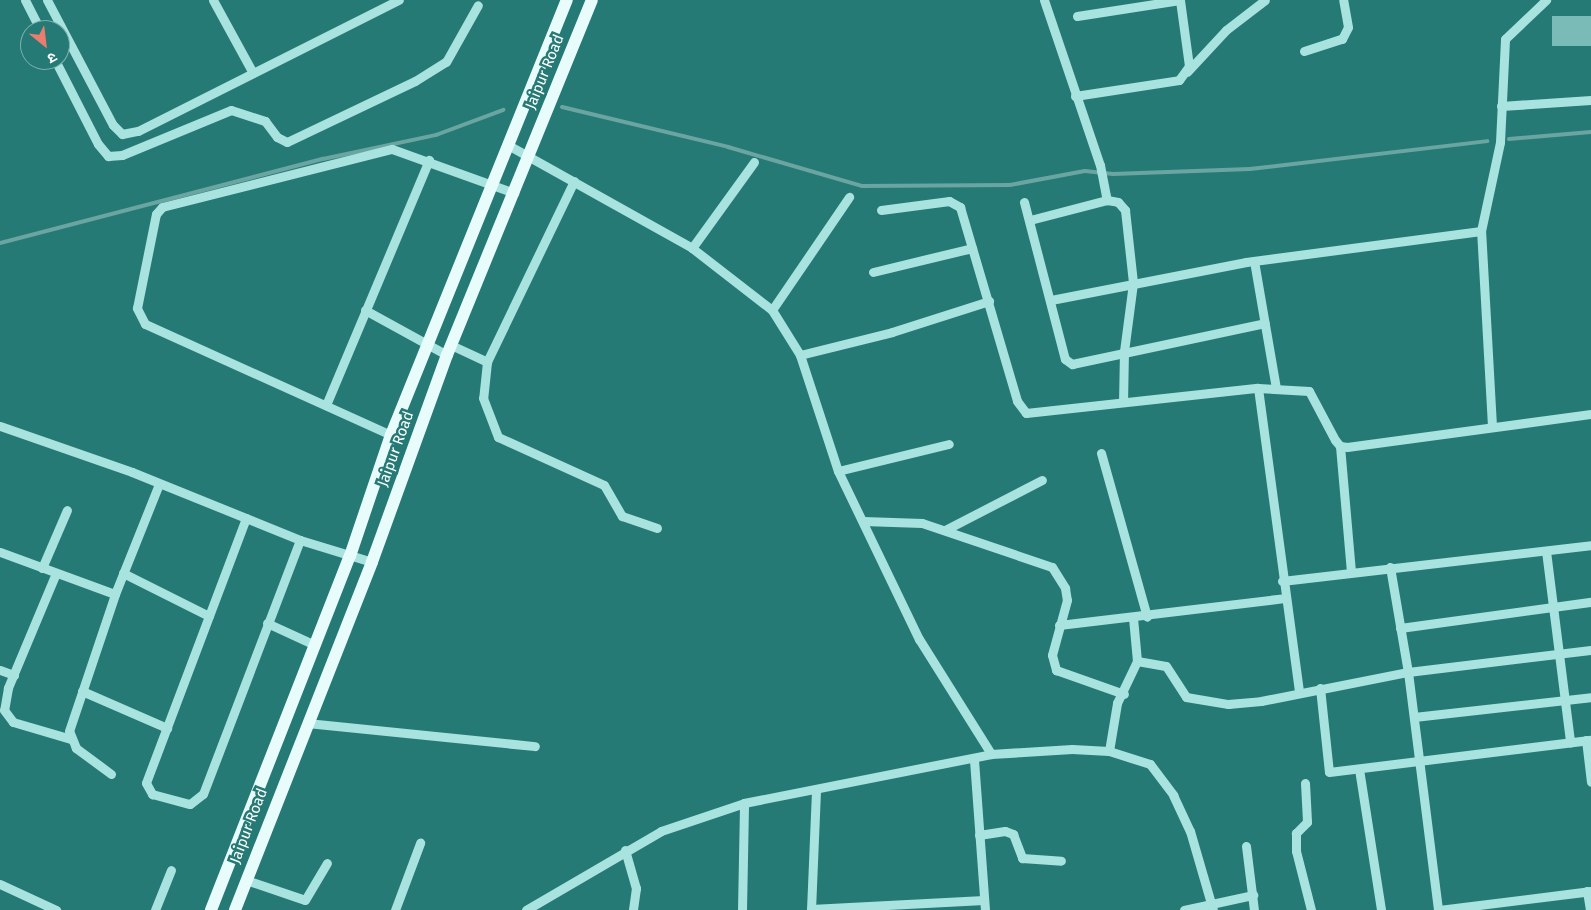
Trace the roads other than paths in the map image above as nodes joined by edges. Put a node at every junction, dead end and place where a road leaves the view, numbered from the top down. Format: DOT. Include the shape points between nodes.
graph roads {
  1 [pos="25,0"];
  2 [pos="47,0"];
  3 [pos="213,0"];
  4 [pos="399,0"];
  5 [pos="567,0"];
  6 [pos="592,0"];
  7 [pos="1044,0"];
  8 [pos="1180,0"];
  9 [pos="1265,0"];
  10 [pos="1343,0"];
  11 [pos="1546,0"];
  12 [pos="478,4"];
  13 [pos="1077,16"];
  14 [pos="35,20"];
  15 [pos="1304,51"];
  16 [pos="60,70"];
  17 [pos="253,73"];
  18 [pos="1186,73"];
  19 [pos="1075,96"];
  20 [pos="1591,100"];
  21 [pos="1502,106"];
  22 [pos="508,144"];
  23 [pos="528,157"];
  24 [pos="429,160"];
  25 [pos="754,162"];
  26 [pos="574,182"];
  27 [pos="490,184"];
  28 [pos="514,193"];
  29 [pos="849,197"];
  30 [pos="1108,200"];
  31 [pos="1024,202"];
  32 [pos="881,210"];
  33 [pos="1030,220"];
  34 [pos="1481,231"];
  35 [pos="692,248"];
  36 [pos="972,248"];
  37 [pos="1254,260"];
  38 [pos="873,272"];
  39 [pos="1133,283"];
  40 [pos="1051,300"];
  41 [pos="989,301"];
  42 [pos="365,310"];
  43 [pos="772,310"];
  44 [pos="1265,323"];
  45 [pos="427,344"];
  46 [pos="449,350"];
  47 [pos="1124,351"];
  48 [pos="800,355"];
  49 [pos="487,362"];
  50 [pos="1258,388"];
  51 [pos="1276,389"];
  52 [pos="1123,402"];
  53 [pos="326,405"];
  54 [pos="1591,414"];
  55 [pos="0,426"];
  56 [pos="1492,426"];
  57 [pos="392,435"];
  58 [pos="949,444"];
  59 [pos="1340,446"];
  60 [pos="1101,453"];
  61 [pos="838,471"];
  62 [pos="1042,480"];
  63 [pos="159,484"];
  64 [pos="67,510"];
  65 [pos="246,518"];
  66 [pos="863,521"];
  67 [pos="657,528"];
  68 [pos="945,530"];
  69 [pos="300,540"];
  70 [pos="1591,545"];
  71 [pos="1546,551"];
  72 [pos="0,552"];
  73 [pos="350,556"];
  74 [pos="372,562"];
  75 [pos="1390,567"];
  76 [pos="42,568"];
  77 [pos="1350,572"];
  78 [pos="56,573"];
  79 [pos="123,573"];
  80 [pos="1282,581"];
  81 [pos="115,594"];
  82 [pos="1284,598"];
  83 [pos="1591,602"];
  84 [pos="1553,606"];
  85 [pos="209,616"];
  86 [pos="1147,616"];
  87 [pos="1133,618"];
  88 [pos="267,623"];
  89 [pos="1059,625"];
  90 [pos="1400,628"];
  91 [pos="315,645"];
  92 [pos="1591,650"];
  93 [pos="1559,654"];
  94 [pos="1137,661"];
  95 [pos="0,670"];
  96 [pos="1408,672"];
  97 [pos="14,675"];
  98 [pos="1320,688"];
  99 [pos="82,691"];
  100 [pos="1299,692"];
  101 [pos="1124,694"];
  102 [pos="1591,697"];
  103 [pos="1565,700"];
  104 [pos="1414,716"];
  105 [pos="307,723"];
  106 [pos="167,728"];
  107 [pos="71,739"];
  108 [pos="1588,740"];
  109 [pos="1570,742"];
  110 [pos="535,746"];
  111 [pos="1109,751"];
  112 [pos="991,754"];
  113 [pos="974,760"];
  114 [pos="1420,760"];
  115 [pos="1359,769"];
  116 [pos="111,774"];
  117 [pos="1591,782"];
  118 [pos="1305,783"];
  119 [pos="816,790"];
  120 [pos="744,803"];
  121 [pos="979,835"];
  122 [pos="420,843"];
  123 [pos="1246,846"];
  124 [pos="625,850"];
  125 [pos="1061,861"];
  126 [pos="328,863"];
  127 [pos="171,870"];
  128 [pos="246,880"];
  129 [pos="0,884"];
  130 [pos="1589,891"];
  131 [pos="1252,895"];
  132 [pos="984,900"];
  133 [pos="1212,906"];
  134 [pos="840,909"];
  135 [pos="56,910"];
  136 [pos="155,910"];
  137 [pos="211,910"];
  138 [pos="235,910"];
  139 [pos="395,910"];
  140 [pos="526,910"];
  141 [pos="633,910"];
  142 [pos="742,910"];
  143 [pos="811,910"];
  144 [pos="985,910"];
  145 [pos="1184,910"];
  146 [pos="1254,910"];
  147 [pos="1311,910"];
  148 [pos="1381,910"];
  149 [pos="1439,910"];
  150 [pos="1590,910"];
  1 -- 14 [label="street"];
  2 -- 17 [label="street" via="113,125 122,134 138,131"];
  3 -- 17 [label="street"];
  4 -- 17 [label="street"];
  5 -- 22 [label="main road, Jaipur Road"];
  6 -- 23 [label="main road, Jaipur Road"];
  7 -- 19 [label="street"];
  8 -- 13 [label="street"];
  8 -- 18 [label="street" via="1189,66"];
  9 -- 18 [label="street" via="1226,30"];
  10 -- 15 [label="street" via="1348,27 1342,39"];
  11 -- 21 [label="street" via="1505,39"];
  12 -- 16 [label="street" via="453,55 438,68 287,142 277,137 265,121 231,110 122,155 108,156 92,135"];
  18 -- 19 [label="street" via="1169,83"];
  19 -- 30 [label="street" via="1100,165"];
  20 -- 21 [label="street"];
  21 -- 34 [label="street" via="1500,142"];
  22 -- 23 [label="street"];
  22 -- 27 [label="main road, Jaipur Road"];
  23 -- 26 [label="street"];
  23 -- 28 [label="main road, Jaipur Road"];
  24 -- 27 [label="street"];
  24 -- 42 [label="street"];
  24 -- 53 [label="street" via="392,149 383,151 162,207 153,223 137,308 144,324"];
  25 -- 35 [label="street"];
  26 -- 35 [label="street"];
  26 -- 49 [label="street"];
  27 -- 28 [label="street"];
  27 -- 45 [label="main road, Jaipur Road"];
  28 -- 46 [label="main road, Jaipur Road"];
  29 -- 43 [label="street"];
  30 -- 33 [label="street"];
  30 -- 39 [label="street" via="1118,202 1125,210"];
  31 -- 33 [label="street"];
  32 -- 36 [label="street" via="954,201"];
  33 -- 40 [label="street"];
  34 -- 37 [label="street"];
  34 -- 56 [label="street"];
  35 -- 43 [label="street"];
  36 -- 38 [label="street"];
  36 -- 41 [label="street"];
  37 -- 39 [label="street"];
  37 -- 44 [label="street"];
  39 -- 40 [label="street"];
  39 -- 47 [label="street"];
  40 -- 47 [label="street" via="1065,359 1072,364"];
  41 -- 48 [label="street" via="892,332"];
  41 -- 52 [label="street" via="1017,401 1026,413"];
  42 -- 45 [label="street"];
  42 -- 53 [label="street"];
  43 -- 48 [label="street"];
  44 -- 47 [label="street"];
  44 -- 51 [label="street"];
  45 -- 46 [label="street"];
  45 -- 57 [label="main road, Jaipur Road"];
  46 -- 49 [label="street"];
  46 -- 74 [label="main road, Jaipur Road"];
  47 -- 52 [label="street"];
  48 -- 61 [label="street"];
  49 -- 67 [label="street" via="483,398 498,437 604,485 622,516"];
  50 -- 51 [label="street"];
  50 -- 52 [label="street"];
  50 -- 80 [label="street"];
  51 -- 59 [label="street" via="1309,391"];
  53 -- 57 [label="street"];
  54 -- 56 [label="street"];
  55 -- 63 [label="street"];
  56 -- 59 [label="street"];
  57 -- 73 [label="main road, Jaipur Road"];
  58 -- 61 [label="street"];
  59 -- 77 [label="street"];
  60 -- 86 [label="street"];
  61 -- 66 [label="street"];
  62 -- 68 [label="street"];
  63 -- 65 [label="street"];
  63 -- 79 [label="street"];
  64 -- 76 [label="street"];
  65 -- 69 [label="street"];
  65 -- 85 [label="street"];
  66 -- 68 [label="street" via="916,522"];
  66 -- 112 [label="street" via="920,639"];
  68 -- 89 [label="street" via="1052,567 1066,588 1067,600"];
  69 -- 73 [label="street"];
  69 -- 88 [label="street"];
  70 -- 71 [label="street"];
  71 -- 75 [label="street"];
  71 -- 84 [label="street"];
  72 -- 76 [label="street"];
  73 -- 74 [label="street"];
  73 -- 91 [label="main road, Jaipur Road"];
  74 -- 105 [label="main road, Jaipur Road"];
  75 -- 77 [label="street"];
  75 -- 90 [label="street"];
  76 -- 78 [label="street"];
  77 -- 80 [label="street"];
  78 -- 81 [label="street"];
  78 -- 97 [label="street"];
  79 -- 81 [label="street"];
  79 -- 85 [label="street"];
  80 -- 82 [label="street"];
  81 -- 99 [label="street"];
  82 -- 86 [label="street"];
  82 -- 100 [label="street"];
  83 -- 84 [label="street"];
  84 -- 90 [label="street"];
  84 -- 93 [label="street"];
  85 -- 106 [label="street"];
  86 -- 87 [label="street"];
  87 -- 89 [label="street"];
  87 -- 94 [label="street"];
  88 -- 91 [label="street"];
  88 -- 106 [label="street" via="203,794 190,804 146,790"];
  89 -- 101 [label="street" via="1052,655 1056,670"];
  90 -- 96 [label="street"];
  91 -- 137 [label="main road, Jaipur Road"];
  92 -- 93 [label="street"];
  93 -- 96 [label="street"];
  93 -- 103 [label="street"];
  94 -- 100 [label="street" via="1166,666 1181,694 1192,700 1237,703"];
  94 -- 101 [label="street"];
  95 -- 97 [label="street"];
  96 -- 98 [label="street"];
  96 -- 104 [label="street"];
  97 -- 107 [label="street" via="4,703 7,717"];
  98 -- 100 [label="street"];
  98 -- 115 [label="street" via="1329,772"];
  99 -- 106 [label="street"];
  99 -- 107 [label="street" via="69,731"];
  101 -- 111 [label="street" via="1118,703"];
  102 -- 103 [label="street"];
  103 -- 104 [label="street"];
  103 -- 109 [label="street"];
  104 -- 114 [label="street"];
  105 -- 110 [label="street"];
  105 -- 128 [label="main road, Jaipur Road"];
  107 -- 116 [label="street" via="76,748"];
  108 -- 109 [label="street"];
  108 -- 117 [label="street"];
  109 -- 114 [label="street"];
  111 -- 112 [label="street"];
  111 -- 133 [label="street" via="1150,764 1160,776 1190,831"];
  112 -- 113 [label="street"];
  113 -- 119 [label="street"];
  113 -- 121 [label="street"];
  114 -- 115 [label="street"];
  114 -- 149 [label="street"];
  115 -- 148 [label="street"];
  118 -- 147 [label="street" via="1307,822 1296,833 1296,851"];
  119 -- 120 [label="street"];
  119 -- 143 [label="street"];
  120 -- 124 [label="street" via="661,831"];
  120 -- 142 [label="street"];
  121 -- 125 [label="street" via="1005,831 1013,834 1022,858"];
  121 -- 132 [label="street"];
  122 -- 139 [label="street"];
  123 -- 131 [label="street"];
  124 -- 140 [label="street"];
  124 -- 141 [label="street" via="636,888"];
  126 -- 128 [label="street" via="304,900"];
  127 -- 136 [label="street"];
  128 -- 138 [label="main road, Jaipur Road"];
  129 -- 135 [label="street"];
  130 -- 149 [label="street"];
  130 -- 150 [label="street"];
  131 -- 133 [label="street"];
  131 -- 146 [label="street"];
  132 -- 134 [label="street"];
  132 -- 144 [label="street"];
  133 -- 145 [label="street"];
  134 -- 143 [label="street"];
}
